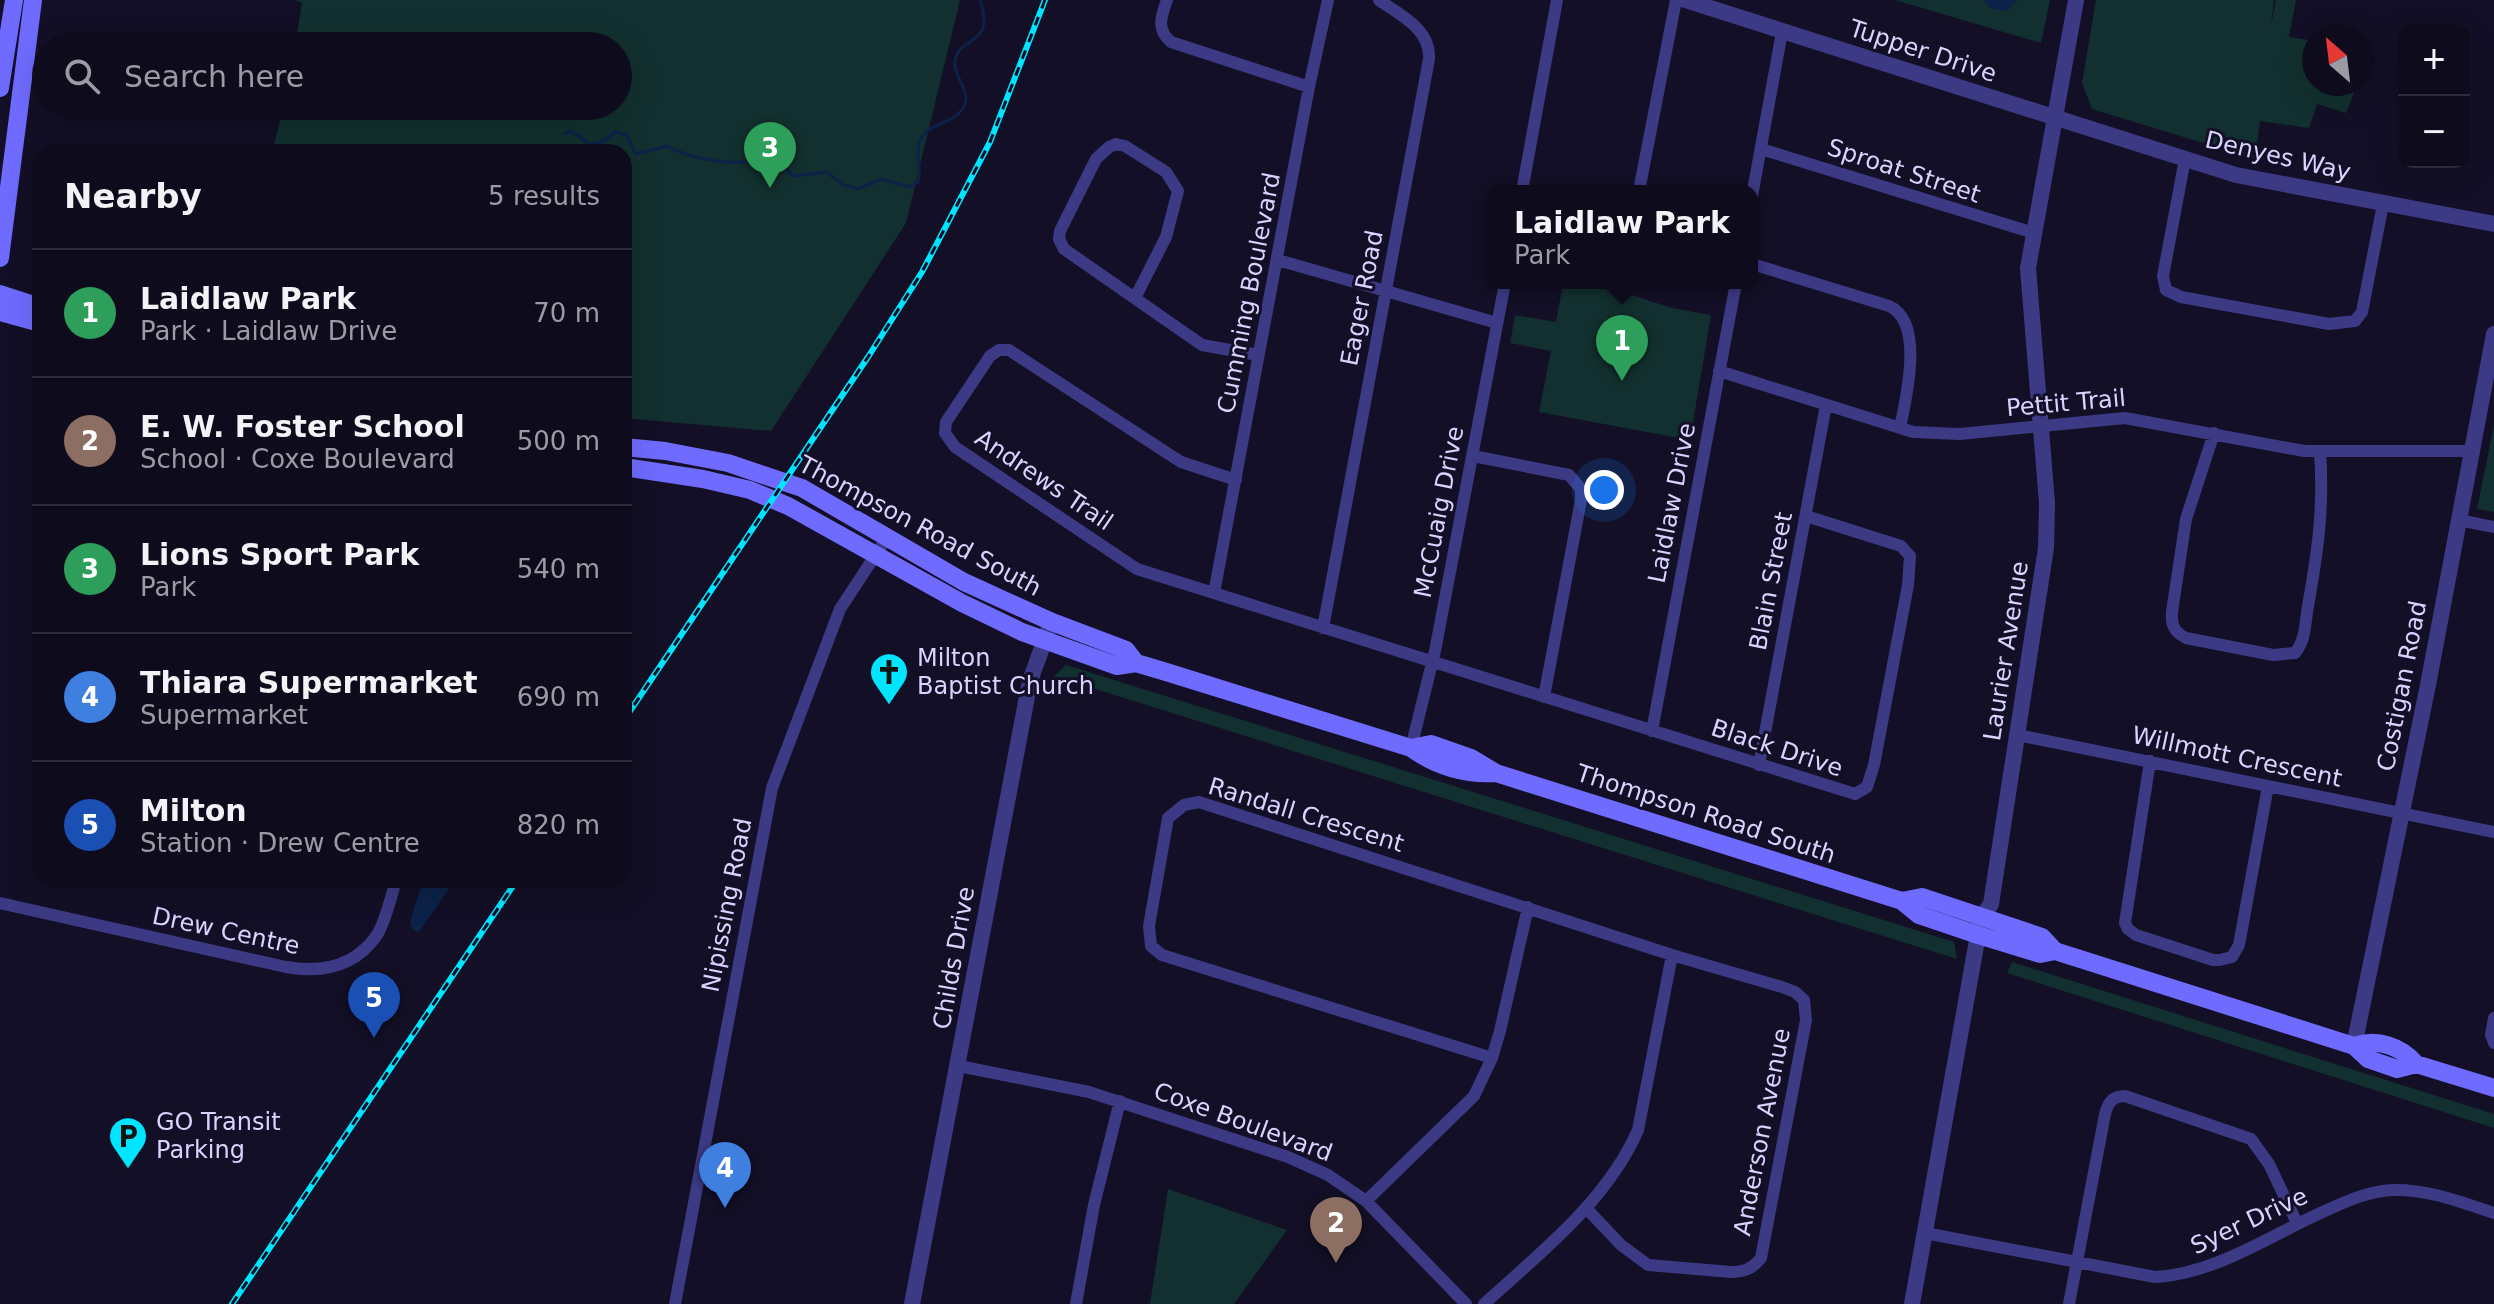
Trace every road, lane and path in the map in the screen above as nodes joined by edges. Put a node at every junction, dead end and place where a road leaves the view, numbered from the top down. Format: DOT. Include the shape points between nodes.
graph roads {
  1 [pos="14,0"];
  2 [pos="33,0"];
  3 [pos="1167,0"];
  4 [pos="1328,0"];
  5 [pos="1379,0"];
  6 [pos="1557,0"];
  7 [pos="1676,0"];
  8 [pos="1685,0"];
  9 [pos="2076,0"];
  10 [pos="1782,32"];
  11 [pos="1309,87"];
  12 [pos="0,88"];
  13 [pos="2055,118"];
  14 [pos="1761,149"];
  15 [pos="2185,159"];
  16 [pos="1523,185"];
  17 [pos="1640,185"];
  18 [pos="1754,185"];
  19 [pos="2383,204"];
  20 [pos="2494,224"];
  21 [pos="2034,233"];
  22 [pos="0,258"];
  23 [pos="1278,260"];
  24 [pos="1758,266"];
  25 [pos="1504,289"];
  26 [pos="1735,289"];
  27 [pos="1385,291"];
  28 [pos="0,294"];
  29 [pos="1135,298"];
  30 [pos="32,304"];
  31 [pos="0,312"];
  32 [pos="32,321"];
  33 [pos="1497,323"];
  34 [pos="2494,334"];
  35 [pos="1258,355"];
  36 [pos="1719,371"];
  37 [pos="1826,405"];
  38 [pos="2040,427"];
  39 [pos="1900,428"];
  40 [pos="2214,433"];
  41 [pos="632,448"];
  42 [pos="2320,451"];
  43 [pos="2472,451"];
  44 [pos="1473,456"];
  45 [pos="632,468"];
  46 [pos="1236,480"];
  47 [pos="1806,516"];
  48 [pos="2459,520"];
  49 [pos="2494,527"];
  50 [pos="888,536"];
  51 [pos="874,555"];
  52 [pos="1214,593"];
  53 [pos="1052,622"];
  54 [pos="1323,628"];
  55 [pos="1044,641"];
  56 [pos="1136,663"];
  57 [pos="1432,663"];
  58 [pos="1544,697"];
  59 [pos="1652,731"];
  60 [pos="2018,735"];
  61 [pos="1411,748"];
  62 [pos="2150,761"];
  63 [pos="1759,765"];
  64 [pos="2268,786"];
  65 [pos="2401,813"];
  66 [pos="2494,832"];
  67 [pos="393,888"];
  68 [pos="0,903"];
  69 [pos="1528,907"];
  70 [pos="1979,927"];
  71 [pos="1672,955"];
  72 [pos="2494,1018"];
  73 [pos="2494,1043"];
  74 [pos="2354,1046"];
  75 [pos="1492,1058"];
  76 [pos="959,1066"];
  77 [pos="2494,1088"];
  78 [pos="1120,1101"];
  79 [pos="1366,1201"];
  80 [pos="1586,1208"];
  81 [pos="2494,1213"];
  82 [pos="2297,1223"];
  83 [pos="1925,1233"];
  84 [pos="2075,1263"];
  85 [pos="675,1304"];
  86 [pos="912,1304"];
  87 [pos="1076,1304"];
  88 [pos="1466,1304"];
  89 [pos="1484,1304"];
  90 [pos="1912,1304"];
  91 [pos="2069,1304"];
  1 -- 12 [label="main road"];
  2 -- 22 [label="main road"];
  3 -- 11 [label="street" via="1159,23 1171,42"];
  4 -- 11 [label="street, Cumming Boulevard"];
  5 -- 27 [label="street, Eager Road" via="1418,28 1430,46"];
  6 -- 16 [label="street"];
  7 -- 17 [label="street"];
  8 -- 10 [label="street, Tupper Drive"];
  9 -- 13 [label="street, Laurier Avenue"];
  10 -- 13 [label="street, Tupper Drive"];
  10 -- 14 [label="street"];
  11 -- 23 [label="street, Cumming Boulevard"];
  13 -- 15 [label="street, Denyes Way"];
  13 -- 21 [label="street, Laurier Avenue"];
  14 -- 18 [label="street"];
  14 -- 21 [label="street, Sproat Street"];
  15 -- 19 [label="street, Denyes Way" via="2236,175"];
  15 -- 19 [label="street" via="2163,276 2166,290 2181,297 2312,322 2355,321 2362,312"];
  19 -- 20 [label="street, Denyes Way"];
  21 -- 38 [label="street, Laurier Avenue" via="2028,268"];
  23 -- 27 [label="street"];
  23 -- 35 [label="street, Cumming Boulevard"];
  24 -- 39 [label="street" via="1901,314 1910,378"];
  25 -- 33 [label="street, McCuaig Drive"];
  26 -- 36 [label="street, Laidlaw Drive"];
  27 -- 33 [label="street"];
  27 -- 54 [label="street, Eager Road"];
  28 -- 30 [label="main road"];
  29 -- 29 [label="street" via="1166,237 1178,191 1166,172 1116,144 1096,159 1059,239 1064,249"];
  29 -- 35 [label="street" via="1202,345"];
  31 -- 32 [label="main road"];
  33 -- 44 [label="street, McCuaig Drive"];
  34 -- 43 [label="street, Costigan Road"];
  35 -- 46 [label="street, Cumming Boulevard"];
  36 -- 37 [label="street, Pettit Trail"];
  36 -- 59 [label="street, Laidlaw Drive"];
  37 -- 39 [label="street, Pettit Trail"];
  37 -- 47 [label="street, Blain Street"];
  38 -- 39 [label="street, Pettit Trail" via="1945,435"];
  38 -- 40 [label="street, Pettit Trail" via="2125,418"];
  38 -- 60 [label="street, Laurier Avenue" via="2046,548"];
  40 -- 42 [label="street, Pettit Trail"];
  40 -- 42 [label="street" via="2186,519 2173,627 2186,638 2273,655 2295,653 2303,639 2319,548"];
  41 -- 50 [label="main road, Thompson Road South" via="761,472 802,488"];
  42 -- 43 [label="street, Pettit Trail"];
  43 -- 48 [label="street, Costigan Road"];
  44 -- 57 [label="street, McCuaig Drive"];
  44 -- 58 [label="street" via="1569,475 1581,489"];
  45 -- 51 [label="main road, Thompson Road South" via="750,490"];
  46 -- 52 [label="street, Cumming Boulevard"];
  46 -- 52 [label="street, Andrews Trail" via="1181,462 1009,350 990,356 946,422 945,433 955,447 1137,569"];
  47 -- 63 [label="street, Blain Street"];
  47 -- 63 [label="street, Black Drive" via="1901,546 1910,556 1908,585 1867,787 1855,794"];
  48 -- 49 [label="street"];
  48 -- 65 [label="street, Costigan Road"];
  50 -- 51 [label="street, Nipissing Road"];
  50 -- 53 [label="main road, Thompson Road South" via="964,582"];
  51 -- 55 [label="main road, Thompson Road South"];
  51 -- 85 [label="street, Nipissing Road" via="840,609 772,788"];
  52 -- 54 [label="street, Andrews Trail"];
  53 -- 55 [label="street, Childs Drive"];
  53 -- 56 [label="main road, Thompson Road South" via="1126,650"];
  54 -- 57 [label="street, Andrews Trail"];
  55 -- 56 [label="main road, Thompson Road South" via="1117,666"];
  55 -- 76 [label="street, Childs Drive" via="1030,681"];
  56 -- 61 [label="main road, Thompson Road South"];
  57 -- 58 [label="street, Black Drive"];
  57 -- 61 [label="street, McCuaig Drive"];
  58 -- 59 [label="street, Black Drive"];
  59 -- 63 [label="street, Black Drive"];
  60 -- 62 [label="street, Willmott Crescent"];
  60 -- 70 [label="street, Laurier Avenue" via="1991,904"];
  61 -- 70 [label="main road, Thompson Road South" via="1431,744 1496,773 1902,901 1919,915"];
  62 -- 64 [label="street, Willmott Crescent"];
  62 -- 64 [label="street" via="2125,923 2136,935 2213,960 2232,957 2239,945"];
  64 -- 65 [label="street, Willmott Crescent"];
  65 -- 66 [label="street, Willmott Crescent"];
  65 -- 74 [label="street, Costigan Road"];
  67 -- 68 [label="street, Drew Centre" via="377,934 344,963 326,970 270,964"];
  69 -- 71 [label="street, Randall Crescent"];
  69 -- 75 [label="street"];
  69 -- 75 [label="street, Randall Crescent" via="1199,802 1184,805 1168,818 1149,926 1151,946 1162,955"];
  70 -- 74 [label="main road, Thompson Road South" via="2040,954 2055,951"];
  70 -- 83 [label="street, Laurier Avenue"];
  71 -- 80 [label="street" via="1638,1130 1626,1156"];
  71 -- 80 [label="street, Anderson Avenue" via="1782,987 1804,1000 1806,1020 1761,1258 1744,1272 1648,1265"];
  72 -- 73 [label="street"];
  74 -- 77 [label="main road, Thompson Road South" via="2370,1041 2405,1052 2416,1064"];
  75 -- 79 [label="street" via="1474,1096"];
  76 -- 78 [label="street, Coxe Boulevard"];
  76 -- 86 [label="street, Childs Drive"];
  78 -- 79 [label="street, Coxe Boulevard" via="1288,1157"];
  78 -- 87 [label="street"];
  79 -- 88 [label="street, Coxe Boulevard"];
  80 -- 89 [label="street"];
  81 -- 82 [label="street, Syer Drive" via="2432,1193 2390,1190 2347,1201"];
  82 -- 84 [label="street, Syer Drive" via="2213,1264 2174,1276"];
  82 -- 84 [label="street" via="2251,1139 2120,1096 2107,1105"];
  83 -- 84 [label="street, Syer Drive"];
  83 -- 90 [label="street, Laurier Avenue"];
  84 -- 91 [label="street"];
}
